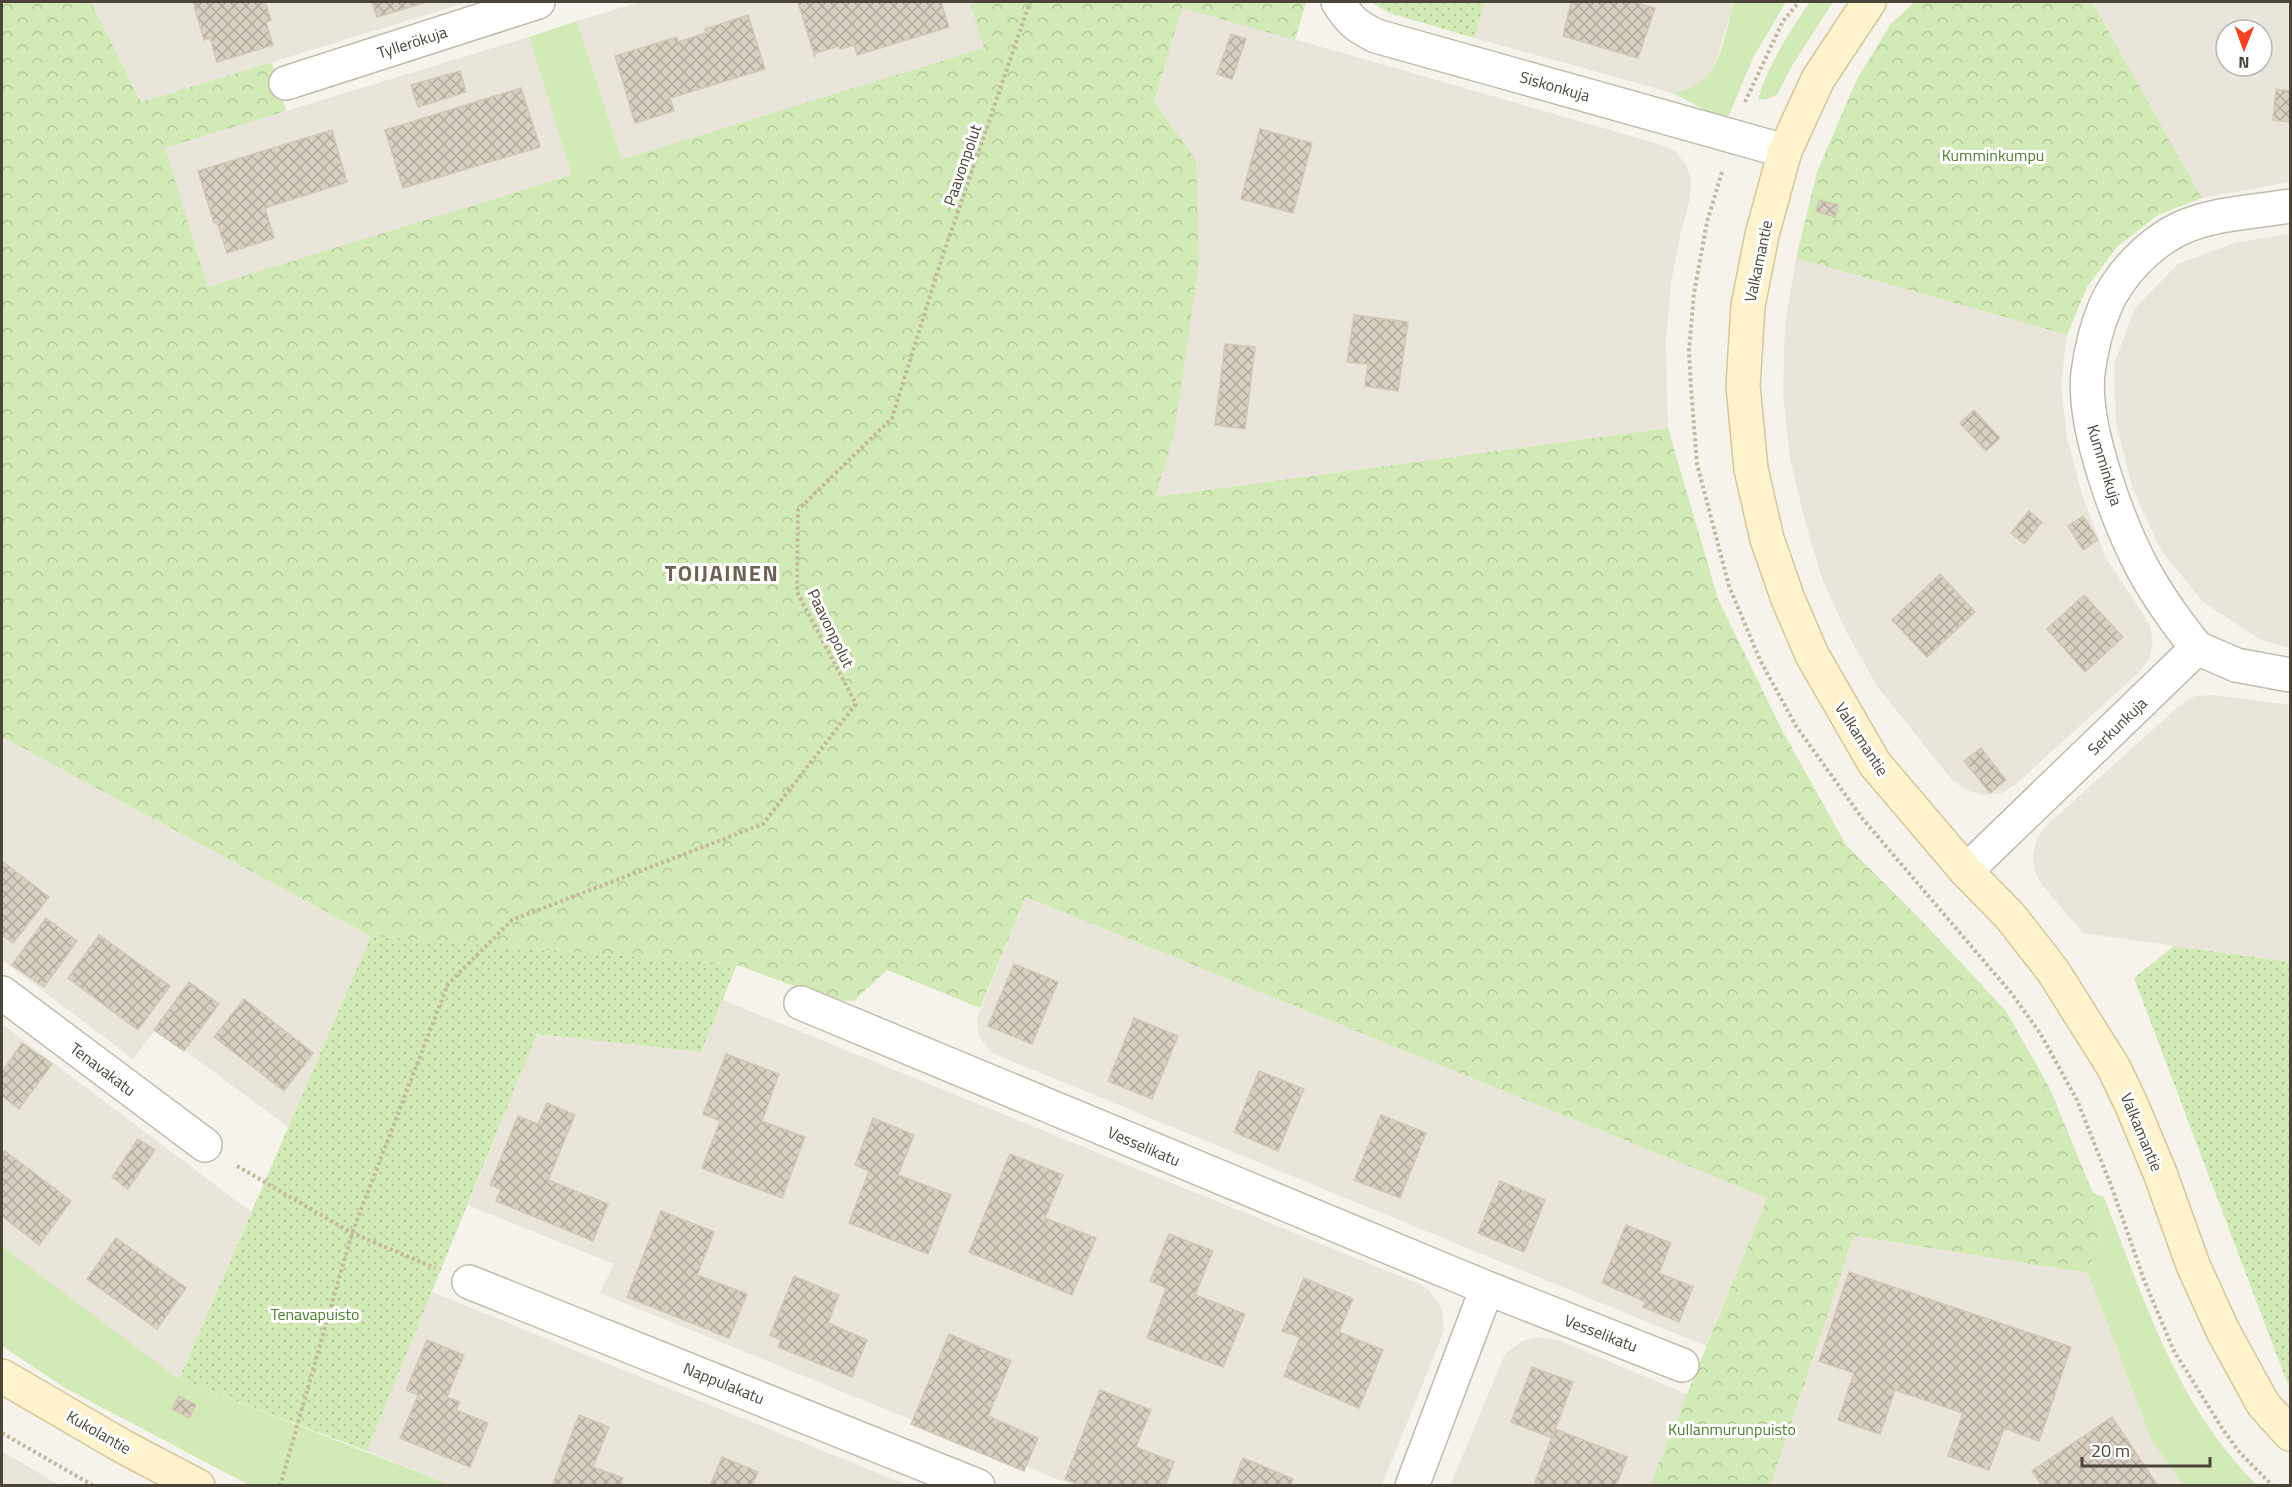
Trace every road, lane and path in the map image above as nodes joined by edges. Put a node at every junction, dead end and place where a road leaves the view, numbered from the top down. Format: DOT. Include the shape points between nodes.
graph roads {
  1 [pos="538,2"];
  2 [pos="1030,2"];
  3 [pos="1338,2"];
  4 [pos="1869,2"];
  5 [pos="285,83"];
  6 [pos="1785,151"];
  7 [pos="2290,207"];
  8 [pos="2197,648"];
  9 [pos="2290,675"];
  10 [pos="1966,871"];
  11 [pos="2,993"];
  12 [pos="801,1003"];
  13 [pos="205,1145"];
  14 [pos="352,1233"];
  15 [pos="469,1282"];
  16 [pos="1487,1288"];
  17 [pos="1682,1365"];
  18 [pos="2,1376"];
  19 [pos="2,1433"];
  20 [pos="2290,1434"];
  21 [pos="94,1485"];
  22 [pos="198,1485"];
  23 [pos="280,1485"];
  24 [pos="978,1485"];
  25 [pos="1412,1485"];
  1 -- 5 [label="street, Tyllerökuja"];
  2 -- 14 [label="path, Paavonpolut" via="892,417 798,510 797,592 856,704 763,824 512,920 448,984"];
  3 -- 6 [label="street, Siskonkuja" via="1357,27 1376,36"];
  4 -- 6 [label="street, Valkamantie" via="1818,79"];
  6 -- 10 [label="street, Valkamantie" via="1748,306 1743,386 1751,469 1767,539 1812,655 1875,764"];
  7 -- 8 [label="street, Kumminkuja" via="2210,218 2178,230 2138,258 2113,289 2097,327 2088,375 2090,423 2103,471 2142,568"];
  8 -- 9 [label="street" via="2236,664"];
  8 -- 10 [label="street, Serkunkuja"];
  10 -- 20 [label="street, Valkamantie" via="2010,916 2053,970 2114,1068 2223,1331 2263,1404"];
  11 -- 13 [label="street, Tenavakatu"];
  12 -- 16 [label="street, Vesselikatu"];
  13 -- 14 [label="path"];
  14 -- 15 [label="path"];
  14 -- 23 [label="path"];
  15 -- 24 [label="street, Nappulakatu"];
  16 -- 17 [label="street, Vesselikatu"];
  16 -- 25 [label="street"];
  18 -- 22 [label="street, Kukolantie"];
  19 -- 21 [label="path"];
}
